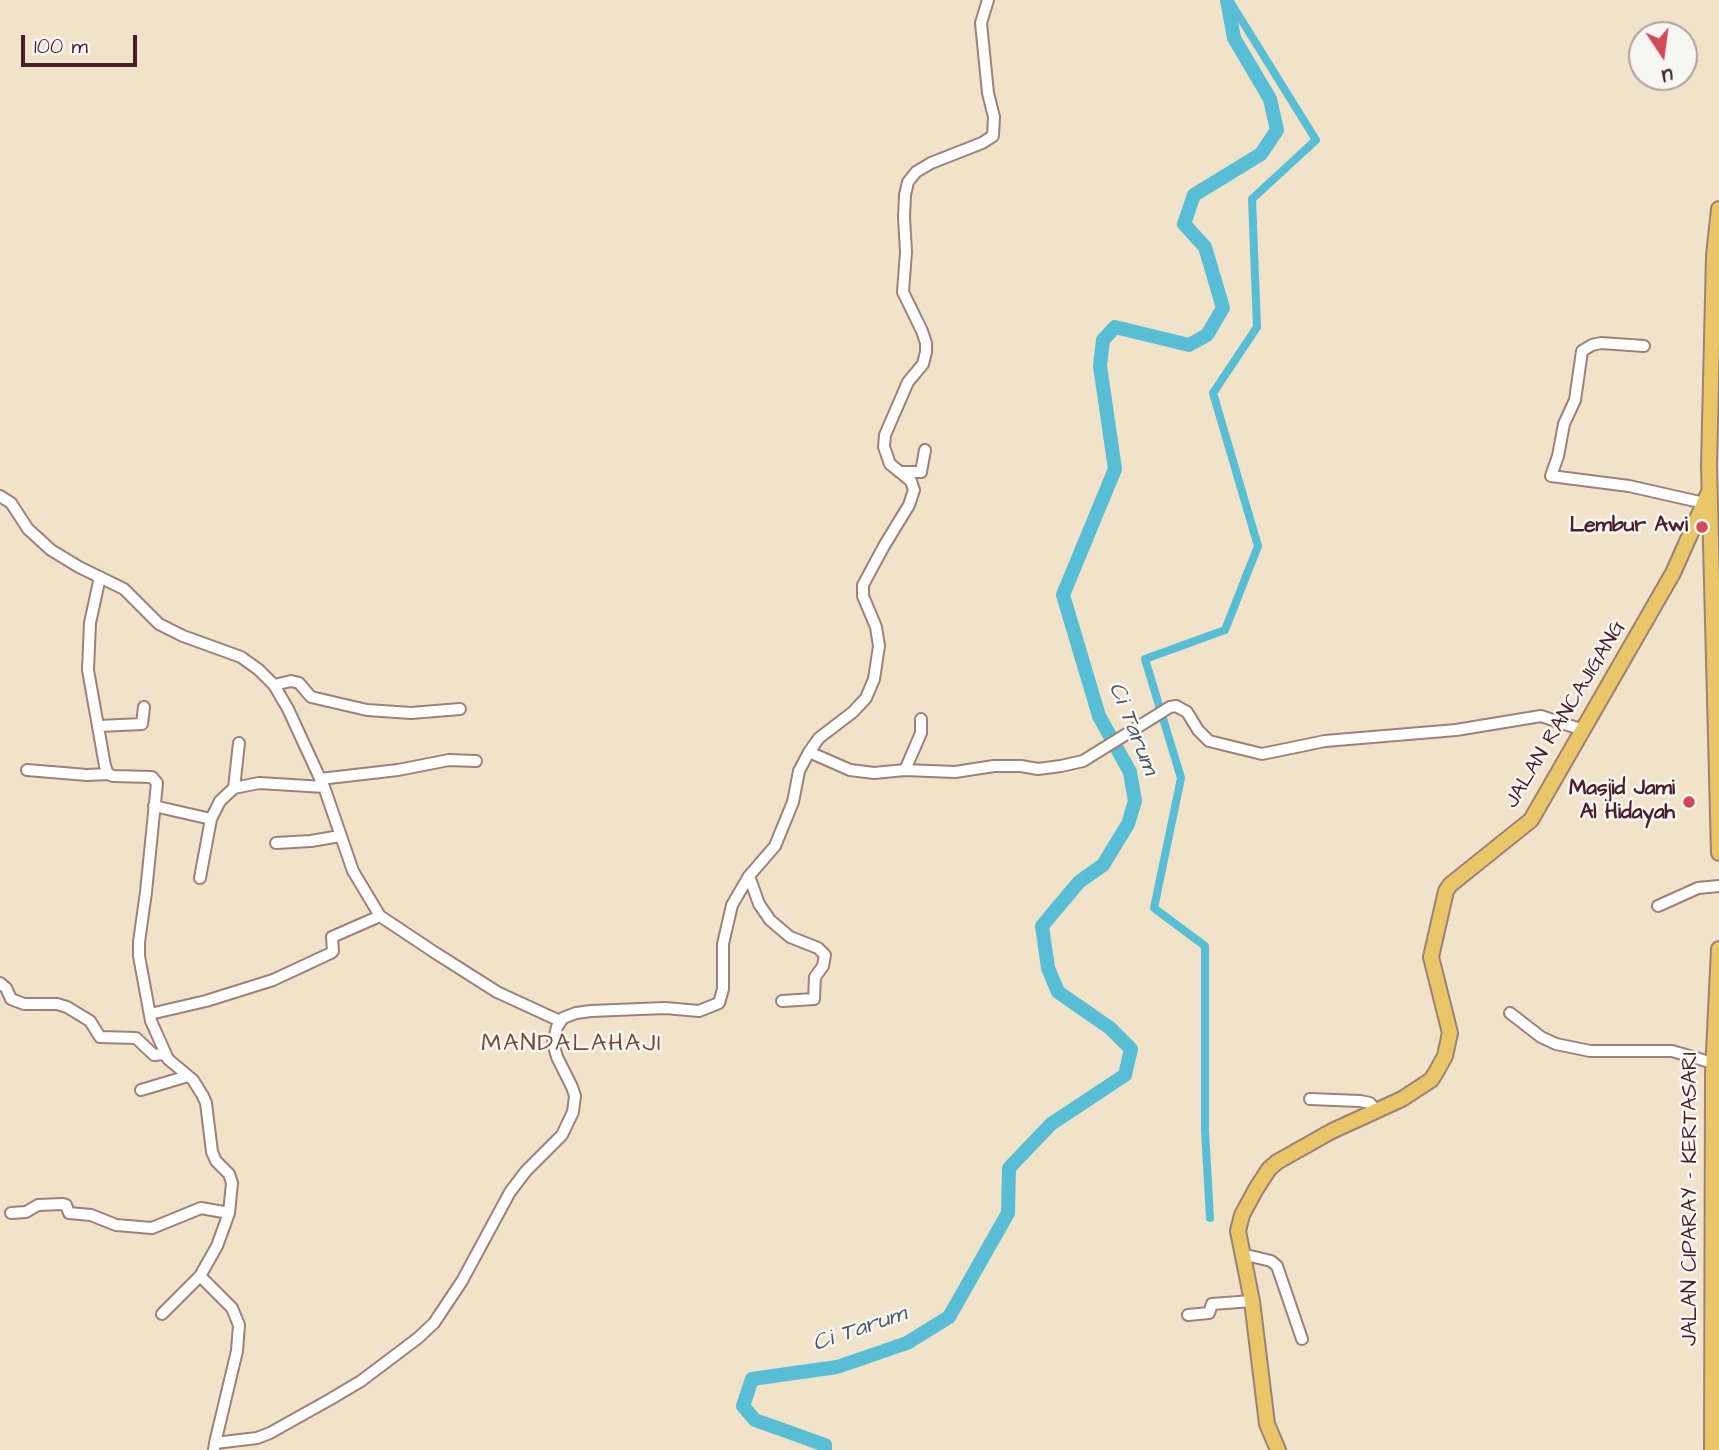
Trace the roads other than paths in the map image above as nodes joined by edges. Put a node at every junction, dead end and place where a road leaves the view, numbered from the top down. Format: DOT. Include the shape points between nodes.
graph roads {
  1 [pos="988,0"];
  2 [pos="1719,209"];
  3 [pos="1644,346"];
  4 [pos="925,450"];
  5 [pos="901,472"];
  6 [pos="0,496"];
  7 [pos="1707,497"];
  8 [pos="100,577"];
  9 [pos="274,685"];
  10 [pos="144,707"];
  11 [pos="1717,708"];
  12 [pos="460,709"];
  13 [pos="921,719"];
  14 [pos="99,726"];
  15 [pos="1583,730"];
  16 [pos="239,743"];
  17 [pos="809,752"];
  18 [pos="476,761"];
  19 [pos="905,770"];
  20 [pos="27,771"];
  21 [pos="108,774"];
  22 [pos="322,783"];
  23 [pos="234,788"];
  24 [pos="154,806"];
  25 [pos="211,819"];
  26 [pos="340,836"];
  27 [pos="276,843"];
  28 [pos="1719,853"];
  29 [pos="749,876"];
  30 [pos="200,878"];
  31 [pos="1719,886"];
  32 [pos="1658,906"];
  33 [pos="380,915"];
  34 [pos="1719,949"];
  35 [pos="0,983"];
  36 [pos="782,1001"];
  37 [pos="1510,1013"];
  38 [pos="150,1014"];
  39 [pos="560,1021"];
  40 [pos="165,1054"];
  41 [pos="1713,1062"];
  42 [pos="188,1076"];
  43 [pos="141,1090"];
  44 [pos="1310,1099"];
  45 [pos="1377,1112"];
  46 [pos="11,1213"];
  47 [pos="229,1213"];
  48 [pos="1242,1254"];
  49 [pos="200,1276"];
  50 [pos="1252,1301"];
  51 [pos="162,1314"];
  52 [pos="1188,1315"];
  53 [pos="1302,1339"];
  54 [pos="1716,1417"];
  55 [pos="215,1446"];
  56 [pos="1278,1450"];
  57 [pos="1712,1450"];
  1 -- 5 [label="street" via="981,23 993,136 916,172 905,195 903,292 926,343 923,364 908,382 886,435 886,455"];
  2 -- 7 [label="main road"];
  3 -- 7 [label="street" via="1601,343 1582,351 1575,400 1551,476"];
  4 -- 5 [label="street" via="921,472"];
  5 -- 17 [label="street" via="914,490 909,505 863,585 879,646 874,679 866,698"];
  6 -- 8 [label="street" via="51,550"];
  7 -- 11 [label="main road"];
  7 -- 15 [label="main road, JALAN RANCAJIGANG" via="1673,573"];
  8 -- 9 [label="street" via="132,594 159,624 248,661"];
  8 -- 14 [label="street" via="90,623 88,670"];
  9 -- 12 [label="street" via="299,683 312,697 367,710"];
  9 -- 22 [label="street"];
  10 -- 14 [label="street" via="142,724"];
  11 -- 28 [label="main road"];
  13 -- 19 [label="street" via="921,733"];
  14 -- 21 [label="street"];
  15 -- 19 [label="street" via="1541,716 1456,730 1325,741 1262,754 1209,741 1188,712 1176,706 1074,764 955,772"];
  15 -- 45 [label="main road, JALAN RANCAJIGANG" via="1531,820 1446,891 1431,957 1448,1019 1445,1056 1431,1080"];
  16 -- 23 [label="street"];
  17 -- 19 [label="street" via="850,770 874,774"];
  17 -- 29 [label="street" via="775,846"];
  18 -- 22 [label="street" via="449,760"];
  20 -- 21 [label="street"];
  21 -- 24 [label="street" via="155,778"];
  22 -- 23 [label="street" via="259,783"];
  22 -- 26 [label="street"];
  23 -- 25 [label="street"];
  24 -- 25 [label="street"];
  24 -- 38 [label="street" via="139,942"];
  25 -- 30 [label="street"];
  26 -- 27 [label="street"];
  26 -- 33 [label="street" via="353,871"];
  29 -- 36 [label="street" via="758,904 770,920 824,955 815,977 814,999"];
  29 -- 39 [label="street" via="727,921 719,1003 699,1010 583,1012"];
  31 -- 32 [label="street" via="1698,888"];
  33 -- 38 [label="street" via="332,937 331,953 273,980"];
  33 -- 39 [label="street" via="497,992"];
  34 -- 41 [label="main road, JALAN CIPARAY - KERTASARI"];
  35 -- 40 [label="street" via="11,999 67,1007 90,1021 100,1037 136,1038 153,1055"];
  37 -- 41 [label="street" via="1556,1044 1590,1051 1672,1051"];
  38 -- 40 [label="street"];
  39 -- 55 [label="street" via="553,1043 575,1096 573,1112 562,1135 510,1192 434,1323 361,1381 280,1428"];
  40 -- 42 [label="street"];
  41 -- 54 [label="main road, JALAN CIPARAY - KERTASARI"];
  42 -- 43 [label="street"];
  42 -- 47 [label="street" via="206,1103 214,1157 230,1178"];
  44 -- 45 [label="street" via="1360,1101 1370,1103"];
  45 -- 48 [label="main road, JALAN RANCAJIGANG" via="1288,1154 1269,1169 1239,1222"];
  46 -- 47 [label="street" via="64,1204 69,1213 152,1228 196,1209"];
  47 -- 49 [label="street" via="218,1246"];
  48 -- 50 [label="main road, JALAN RANCAJIGANG"];
  48 -- 53 [label="street" via="1277,1266"];
  49 -- 51 [label="street"];
  49 -- 55 [label="street" via="232,1308 239,1325"];
  50 -- 52 [label="street" via="1212,1304 1209,1313"];
  50 -- 56 [label="main road, JALAN RANCAJIGANG" via="1267,1424"];
  54 -- 57 [label="main road, JALAN CIPARAY - KERTASARI"];
}
